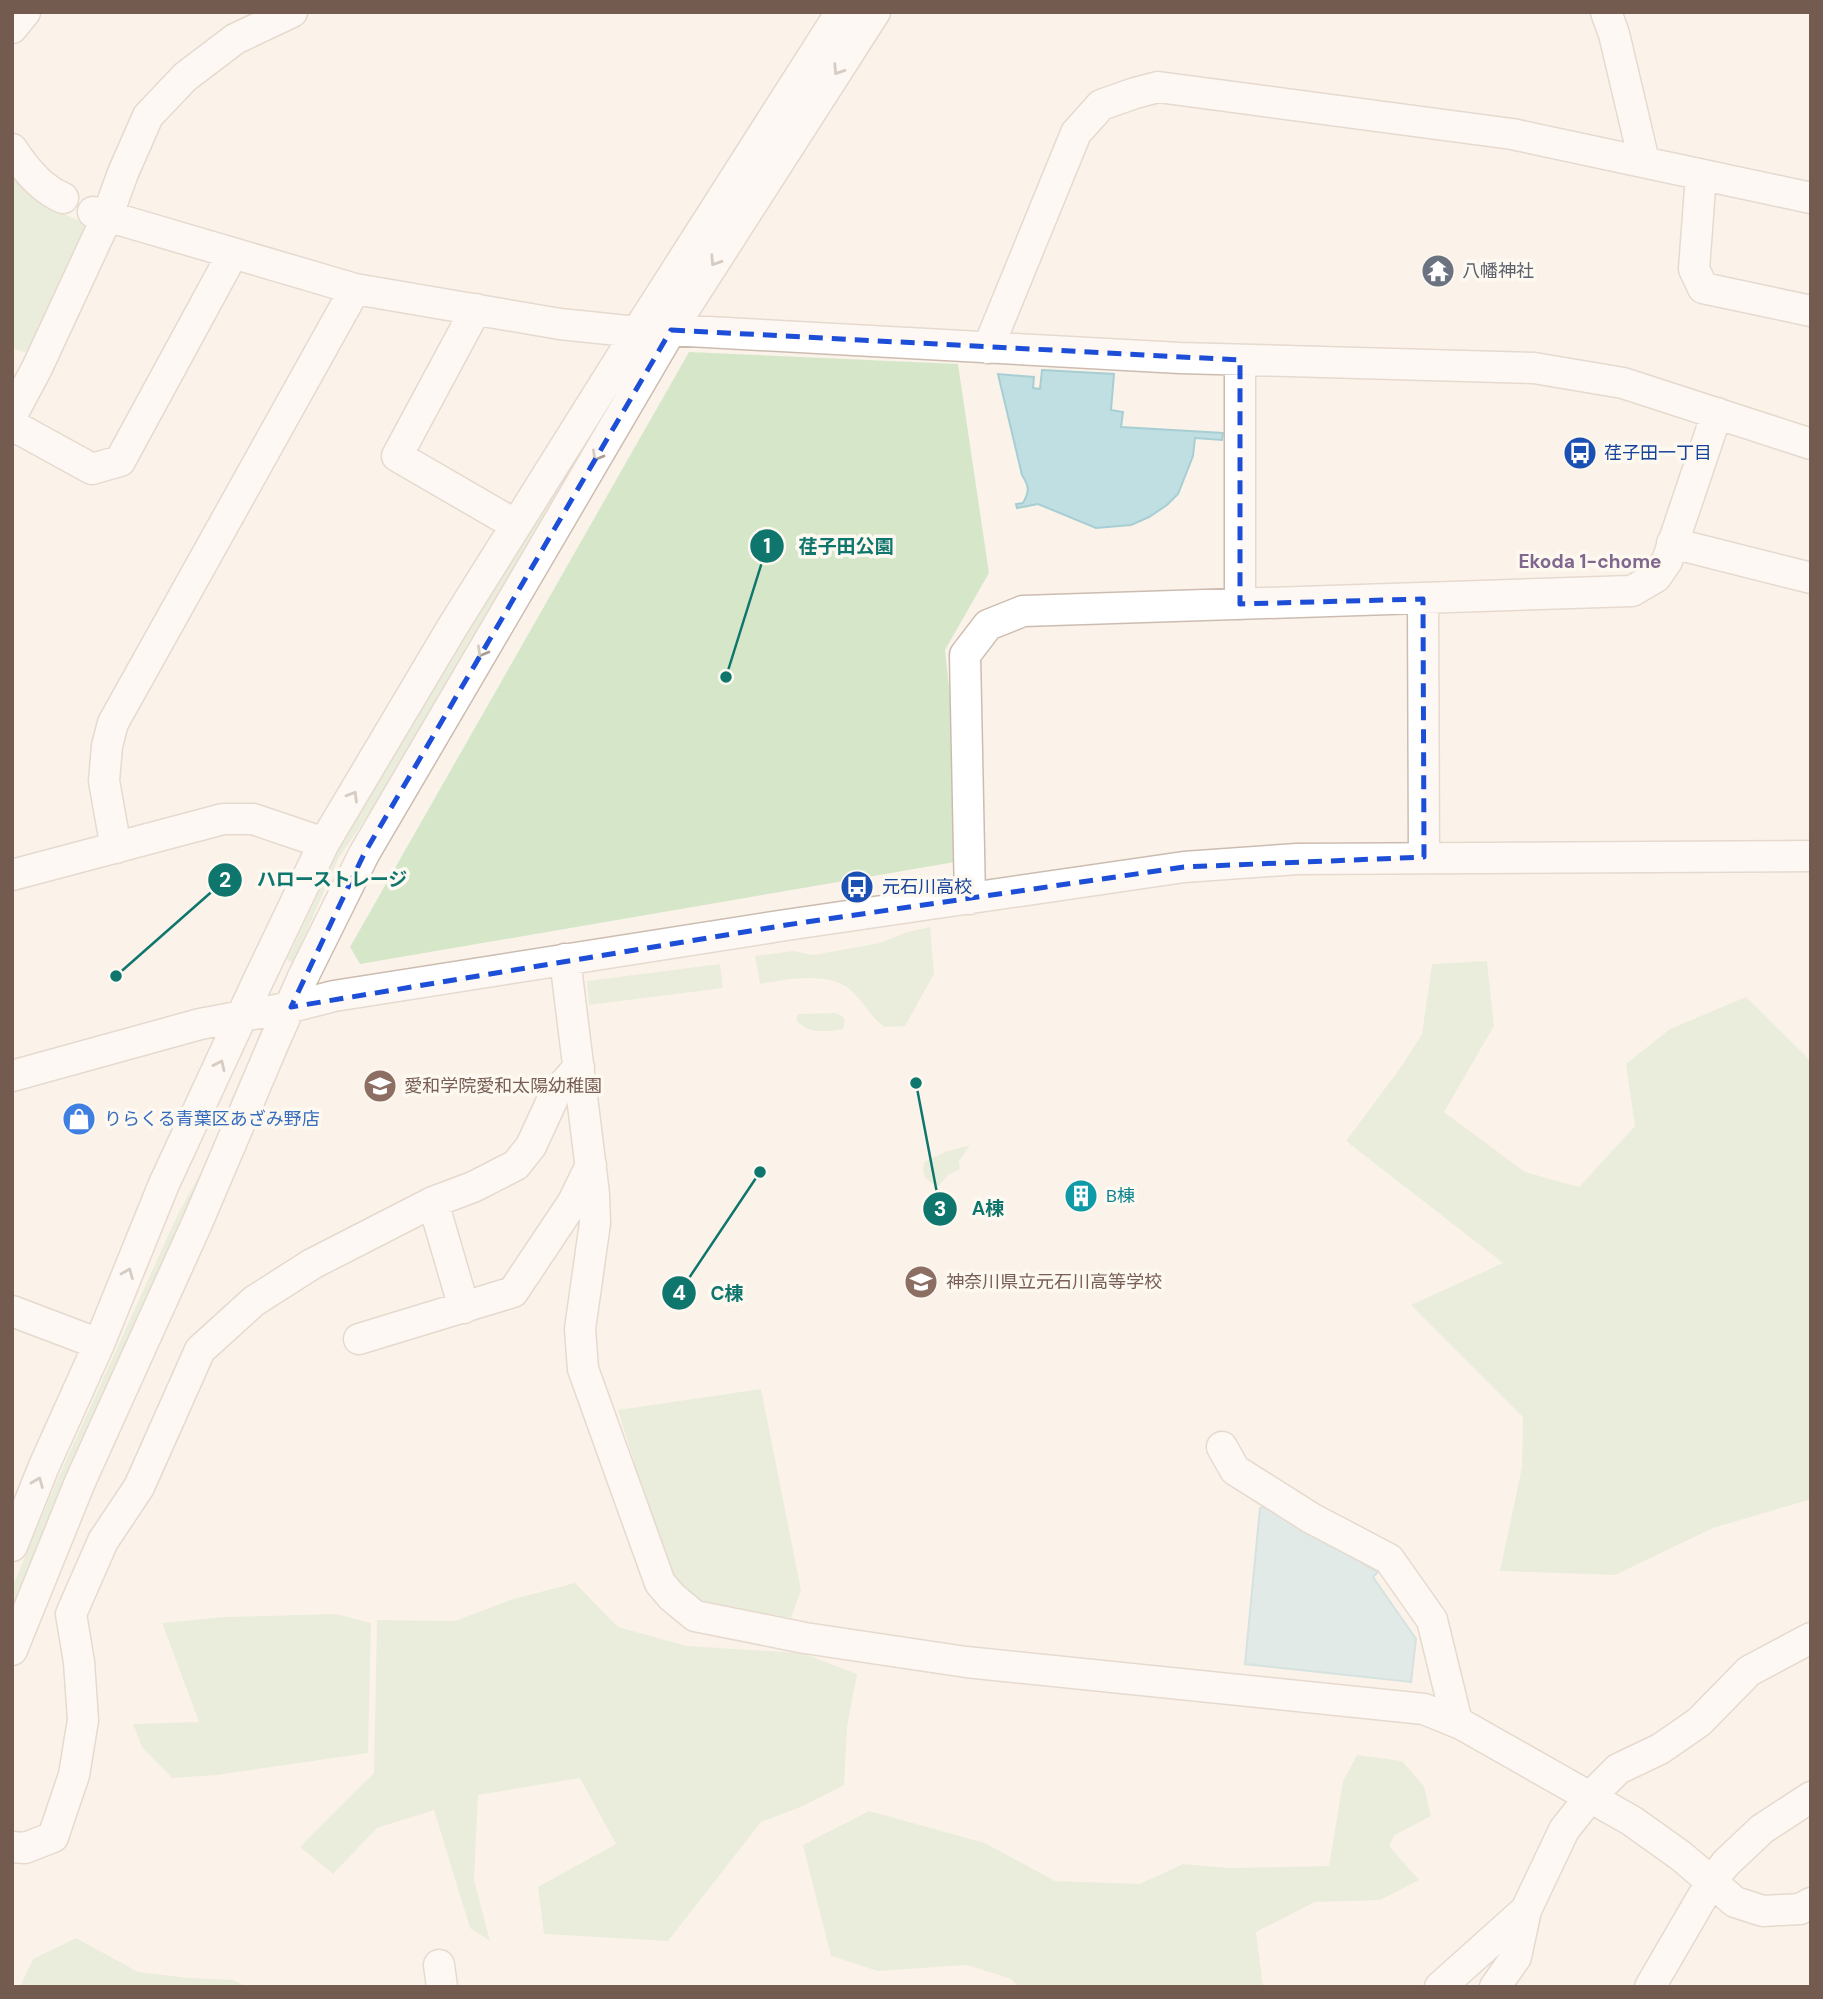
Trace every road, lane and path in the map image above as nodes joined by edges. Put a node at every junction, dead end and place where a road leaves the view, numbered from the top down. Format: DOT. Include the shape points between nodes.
graph roads {
  1 [pos="25,12"];
  2 [pos="292,12"];
  3 [pos="841,12"];
  4 [pos="875,12"];
  5 [pos="1606,12"];
  6 [pos="12,28"];
  7 [pos="12,149"];
  8 [pos="1644,161"];
  9 [pos="1701,175"];
  10 [pos="63,198"];
  11 [pos="1811,198"];
  12 [pos="100,215"];
  13 [pos="233,253"];
  14 [pos="355,289"];
  15 [pos="477,309"];
  16 [pos="1811,311"];
  17 [pos="671,330"];
  18 [pos="636,332"];
  19 [pos="988,348"];
  20 [pos="1240,360"];
  21 [pos="24,364"];
  22 [pos="1717,413"];
  23 [pos="12,415"];
  24 [pos="12,425"];
  25 [pos="1811,444"];
  26 [pos="516,525"];
  27 [pos="1672,543"];
  28 [pos="1811,579"];
  29 [pos="1423,599"];
  30 [pos="1240,604"];
  31 [pos="324,843"];
  32 [pos="116,848"];
  33 [pos="1811,856"];
  34 [pos="1424,857"];
  35 [pos="12,875"];
  36 [pos="970,898"];
  37 [pos="565,959"];
  38 [pos="291,1007"];
  39 [pos="242,1016"];
  40 [pos="579,1067"];
  41 [pos="12,1076"];
  42 [pos="591,1165"];
  43 [pos="433,1202"];
  44 [pos="464,1308"];
  45 [pos="12,1311"];
  46 [pos="359,1339"];
  47 [pos="99,1343"];
  48 [pos="1222,1447"];
  49 [pos="12,1546"];
  50 [pos="1811,1638"];
  51 [pos="12,1650"];
  52 [pos="1457,1722"];
  53 [pos="1590,1797"];
  54 [pos="1811,1797"];
  55 [pos="12,1847"];
  56 [pos="1711,1882"];
  57 [pos="1811,1903"];
  58 [pos="1526,1910"];
  59 [pos="1440,1987"];
  60 [pos="1495,1987"];
  61 [pos="1650,1987"];
  1 -- 6 [label="street"];
  2 -- 12 [label="street" via="235,39 185,77 148,116"];
  3 -- 18 [label="street"];
  4 -- 17 [label="street, one-way"];
  5 -- 8 [label="street"];
  7 -- 10 [label="street" via="51,193"];
  8 -- 9 [label="street"];
  8 -- 19 [label="street" via="1512,134 1158,87 1135,93 1101,105 1076,133"];
  9 -- 11 [label="street"];
  9 -- 16 [label="street" via="1694,269 1703,288"];
  12 -- 13 [label="street"];
  12 -- 21 [label="street"];
  13 -- 14 [label="street"];
  13 -- 24 [label="street" via="120,461 92,469"];
  14 -- 15 [label="street"];
  14 -- 32 [label="street" via="113,723 104,781"];
  15 -- 18 [label="street"];
  15 -- 26 [label="street" via="397,456"];
  17 -- 18 [label="street"];
  17 -- 19 [label="street"];
  17 -- 38 [label="street, one-way" via="365,854"];
  18 -- 26 [label="street"];
  19 -- 20 [label="street"];
  20 -- 22 [label="street" via="1534,368 1623,383"];
  20 -- 30 [label="street"];
  21 -- 23 [label="street"];
  22 -- 25 [label="street"];
  22 -- 27 [label="street"];
  31 -- 26 [label="street, one-way"];
  27 -- 28 [label="street"];
  27 -- 29 [label="street" via="1656,577 1632,591"];
  29 -- 30 [label="street"];
  29 -- 34 [label="street"];
  30 -- 36 [label="street" via="1023,611 988,625 965,655"];
  31 -- 32 [label="street" via="253,819 233,819"];
  31 -- 39 [label="street"];
  32 -- 35 [label="street"];
  33 -- 34 [label="street"];
  34 -- 36 [label="street" via="1184,867"];
  36 -- 37 [label="street"];
  37 -- 38 [label="street"];
  37 -- 40 [label="street"];
  38 -- 39 [label="street"];
  38 -- 51 [label="street" via="80,1482"];
  39 -- 41 [label="street"];
  47 -- 39 [label="street, one-way" via="164,1184"];
  40 -- 42 [label="street"];
  40 -- 43 [label="street" via="555,1094 531,1146 516,1165"];
  42 -- 44 [label="street" via="573,1202 513,1292"];
  42 -- 52 [label="street" via="595,1223 580,1329 583,1369 660,1583 695,1616 966,1662 1424,1709"];
  43 -- 44 [label="street"];
  43 -- 55 [label="street" via="312,1264 254,1301 200,1350 139,1487 103,1541 71,1614 83,1720 74,1776 53,1837 26,1848"];
  44 -- 46 [label="street"];
  45 -- 47 [label="street"];
  49 -- 47 [label="street, one-way"];
  48 -- 52 [label="street" via="1235,1470 1311,1518 1389,1559 1432,1620"];
  50 -- 53 [label="street" via="1749,1671 1699,1722 1660,1749 1618,1769"];
  52 -- 53 [label="street"];
  53 -- 56 [label="street" via="1632,1821"];
  53 -- 58 [label="street" via="1564,1830"];
  54 -- 56 [label="street" via="1762,1829"];
  56 -- 57 [label="street" via="1735,1902 1763,1911 1800,1909"];
  56 -- 61 [label="street"];
  58 -- 59 [label="street"];
  58 -- 60 [label="street" via="1516,1957"];
}
